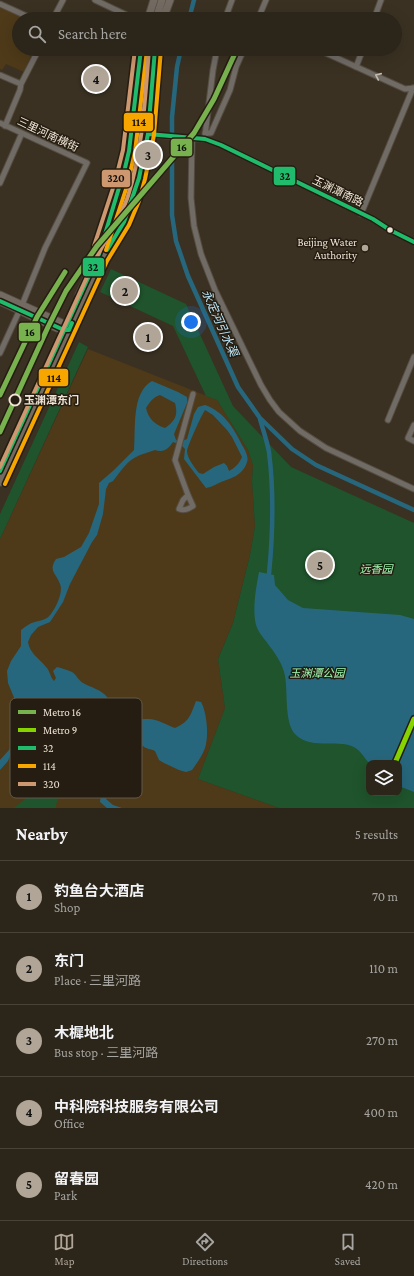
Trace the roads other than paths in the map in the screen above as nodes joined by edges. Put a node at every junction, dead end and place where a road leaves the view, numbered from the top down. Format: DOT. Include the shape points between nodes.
graph roads {
  1 [pos="63,0"];
  2 [pos="95,0"];
  3 [pos="154,0"];
  4 [pos="162,0"];
  5 [pos="170,0"];
  6 [pos="232,0"];
  7 [pos="266,0"];
  8 [pos="381,0"];
  9 [pos="0,4"];
  10 [pos="18,12"];
  11 [pos="57,12"];
  12 [pos="120,12"];
  13 [pos="150,12"];
  14 [pos="158,12"];
  15 [pos="166,12"];
  16 [pos="228,12"];
  17 [pos="261,12"];
  18 [pos="377,12"];
  19 [pos="35,56"];
  20 [pos="140,56"];
  21 [pos="148,56"];
  22 [pos="154,56"];
  23 [pos="216,56"];
  24 [pos="241,56"];
  25 [pos="334,56"];
  26 [pos="360,56"];
  27 [pos="356,66"];
  28 [pos="0,75"];
  29 [pos="21,84"];
  30 [pos="413,88"];
  31 [pos="3,125"];
  32 [pos="22,133"];
  33 [pos="205,133"];
  34 [pos="148,134"];
  35 [pos="192,138"];
  36 [pos="205,139"];
  37 [pos="0,183"];
  38 [pos="361,214"];
  39 [pos="414,242"];
  40 [pos="100,256"];
  41 [pos="0,295"];
  42 [pos="0,301"];
  43 [pos="21,308"];
  44 [pos="66,328"];
  45 [pos="0,353"];
  46 [pos="414,357"];
  47 [pos="193,394"];
  48 [pos="388,420"];
  49 [pos="414,425"];
  50 [pos="414,441"];
  51 [pos="0,471"];
  52 [pos="0,482"];
  53 [pos="414,489"];
  54 [pos="188,495"];
  1 -- 11 [label="street"];
  2 -- 12 [label="street"];
  3 -- 13 [label="main road"];
  4 -- 14 [label="main road"];
  5 -- 15 [label="main road"];
  6 -- 16 [label="street"];
  7 -- 17 [label="street"];
  8 -- 18 [label="street"];
  9 -- 10 [label="street"];
  19 -- 29 [label="street"];
  20 -- 40 [label="main road" via="126,162"];
  21 -- 40 [label="main road" via="138,148 118,219"];
  22 -- 34 [label="main road"];
  23 -- 33 [label="street"];
  24 -- 33 [label="street" via="230,90 211,133"];
  25 -- 27 [label="street"];
  26 -- 27 [label="street"];
  30 -- 27 [label="street, one-way" via="405,88"];
  28 -- 29 [label="street"];
  29 -- 31 [label="street"];
  30 -- 38 [label="street"];
  31 -- 32 [label="street, 三里河南横街"];
  32 -- 37 [label="street"];
  32 -- 43 [label="street, 三里河南横街" via="87,163 45,248"];
  33 -- 36 [label="street"];
  34 -- 35 [label="street, 玉渊潭南路"];
  34 -- 40 [label="main road" via="129,210 124,222"];
  35 -- 36 [label="street, 玉渊潭南路"];
  35 -- 53 [label="street" via="191,198 201,254 219,297 270,400 300,431 326,448"];
  36 -- 38 [label="street, 玉渊潭南路"];
  38 -- 39 [label="street, 玉渊潭南路"];
  40 -- 44 [label="main road"];
  41 -- 43 [label="main road"];
  42 -- 43 [label="main road"];
  43 -- 44 [label="main road"];
  43 -- 45 [label="street"];
  44 -- 51 [label="main road"];
  44 -- 52 [label="main road"];
  46 -- 48 [label="street"];
  47 -- 54 [label="street" via="175,460"];
  49 -- 50 [label="street" via="408,438"];
}
